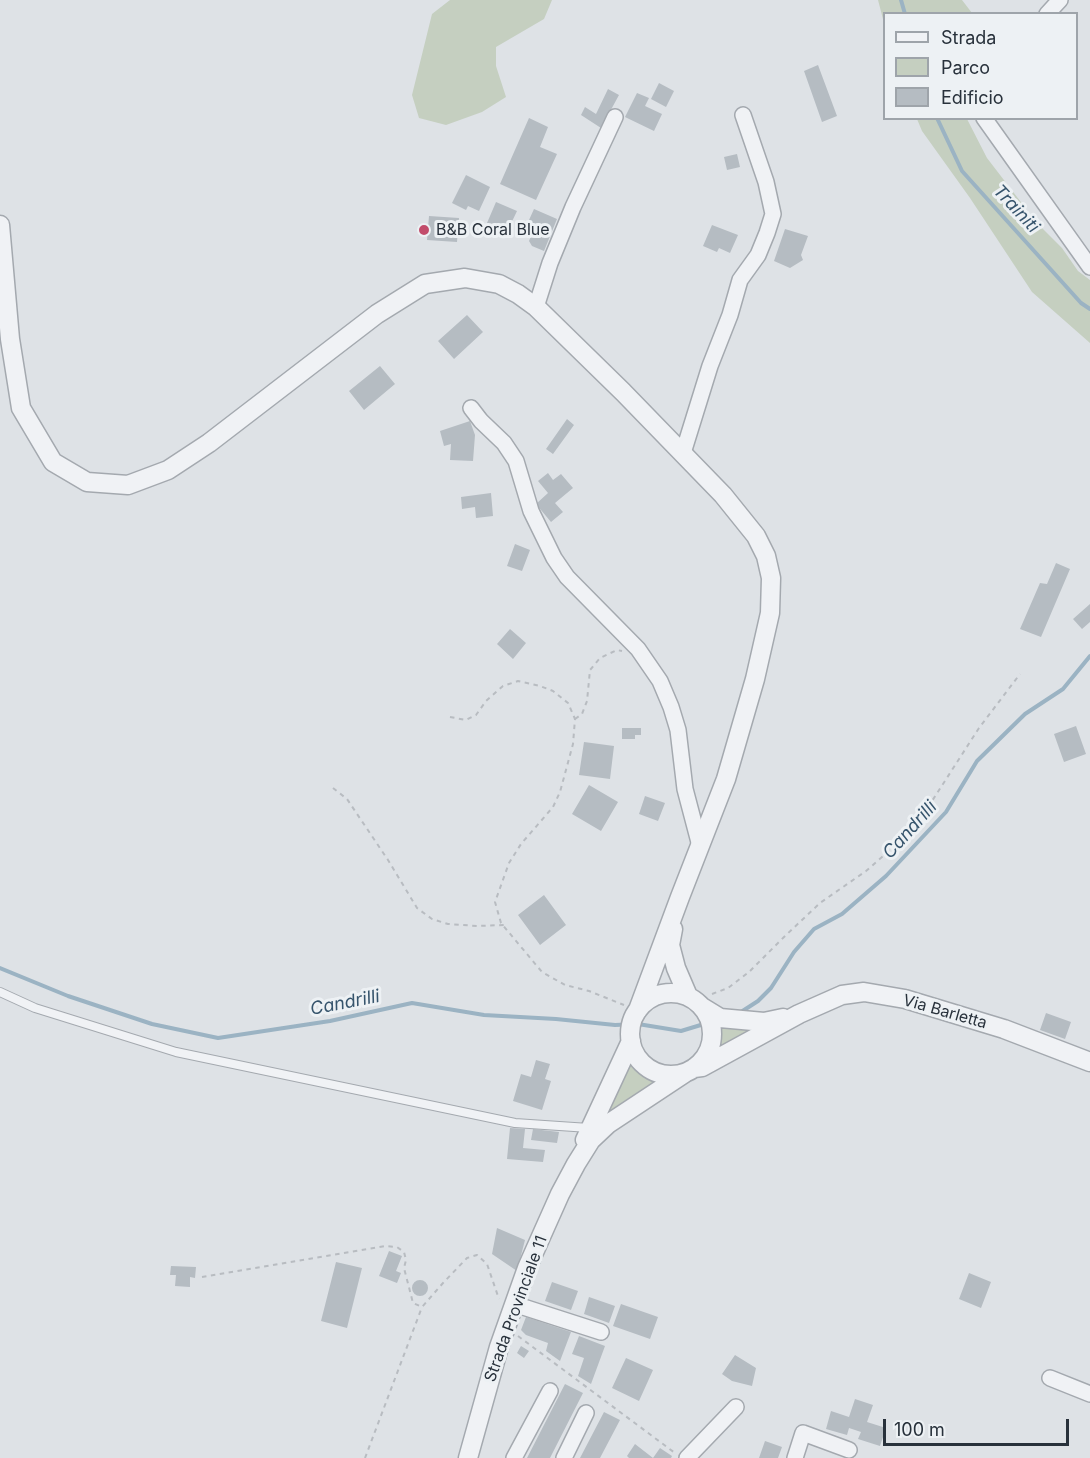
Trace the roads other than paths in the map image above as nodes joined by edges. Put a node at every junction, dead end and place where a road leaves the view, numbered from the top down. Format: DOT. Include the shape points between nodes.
graph roads {
  1 [pos="1060,0"];
  2 [pos="1049,12"];
  3 [pos="743,115"];
  4 [pos="615,117"];
  5 [pos="985,120"];
  6 [pos="0,225"];
  7 [pos="1090,267"];
  8 [pos="536,307"];
  9 [pos="471,408"];
  10 [pos="683,453"];
  11 [pos="700,846"];
  12 [pos="678,902"];
  13 [pos="0,992"];
  14 [pos="695,1001"];
  15 [pos="799,1014"];
  16 [pos="633,1025"];
  17 [pos="1090,1062"];
  18 [pos="689,1070"];
  19 [pos="590,1129"];
  20 [pos="576,1164"];
  21 [pos="510,1318"];
  22 [pos="601,1332"];
  23 [pos="1050,1378"];
  24 [pos="550,1391"];
  25 [pos="1090,1394"];
  26 [pos="736,1407"];
  27 [pos="586,1413"];
  28 [pos="849,1450"];
  29 [pos="468,1458"];
  30 [pos="514,1458"];
  31 [pos="564,1458"];
  32 [pos="687,1458"];
  33 [pos="795,1458"];
  1 -- 2 [label="street"];
  3 -- 10 [label="street" via="773,214 758,255 740,280"];
  4 -- 8 [label="street" via="573,207"];
  5 -- 7 [label="street"];
  6 -- 8 [label="street" via="10,339 21,408 53,462 87,482 128,485 168,470 377,314 425,284 465,279 500,284"];
  8 -- 10 [label="street"];
  9 -- 11 [label="street" via="516,461 531,511 567,577 639,652 660,681 678,730 685,789"];
  10 -- 11 [label="street" via="756,536 771,578 770,613 755,679 726,779"];
  11 -- 12 [label="street"];
  12 -- 14 [label="street, Strada Provinciale 11" via="670,945 676,968"];
  12 -- 16 [label="street"];
  13 -- 19 [label="lane" via="35,1008 176,1052 515,1123"];
  14 -- 15 [label="street" via="720,1018 764,1022"];
  14 -- 16 [label="street" via="674,993 660,994 648,1000"];
  14 -- 18 [label="street, Strada Provinciale 11" via="709,1018 712,1032 704,1059"];
  15 -- 17 [label="street, Via Barletta" via="842,995 864,992 905,999 1004,1029"];
  15 -- 18 [label="street, Strada Provinciale 11" via="702,1067"];
  16 -- 18 [label="street, Strada Provinciale 11" via="636,1054 645,1065 671,1075"];
  16 -- 19 [label="street"];
  18 -- 20 [label="street, Strada Provinciale 11" via="608,1124 591,1140"];
  19 -- 20 [label="street"];
  20 -- 21 [label="street, Strada Provinciale 11" via="527,1268"];
  21 -- 22 [label="street"];
  21 -- 29 [label="street, Strada Provinciale 11"];
  23 -- 25 [label="street"];
  24 -- 30 [label="street"];
  26 -- 32 [label="street"];
  27 -- 31 [label="street"];
  28 -- 33 [label="street" via="803,1434"];
}
